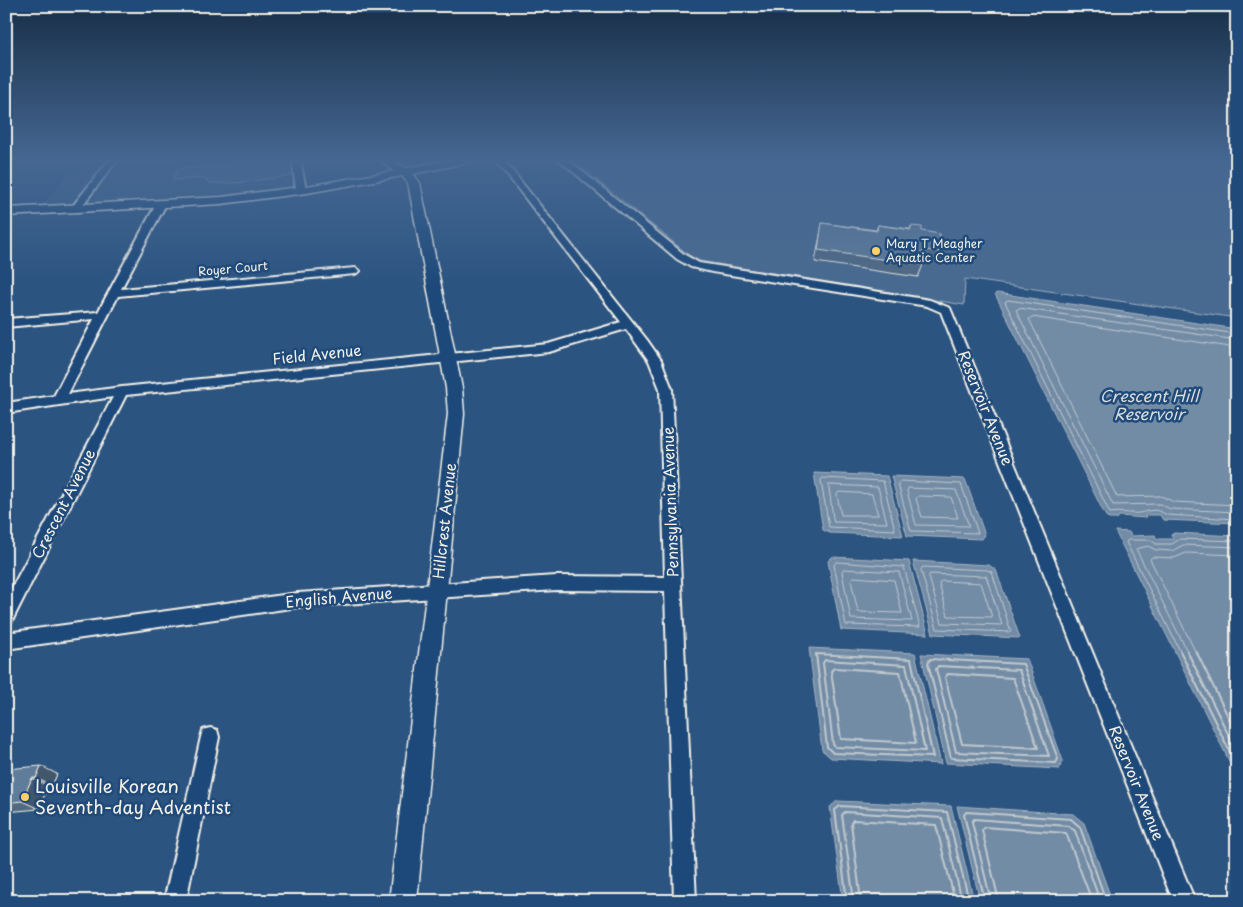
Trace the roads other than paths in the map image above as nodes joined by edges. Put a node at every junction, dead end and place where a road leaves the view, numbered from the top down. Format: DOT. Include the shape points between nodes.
graph roads {
  1 [pos="81,201"];
  2 [pos="213,201"];
  3 [pos="418,201"];
  4 [pos="533,201"];
  5 [pos="614,201"];
  6 [pos="160,206"];
  7 [pos="75,209"];
  8 [pos="6,212"];
  9 [pos="355,271"];
  10 [pos="113,293"];
  11 [pos="102,315"];
  12 [pos="6,323"];
  13 [pos="628,324"];
  14 [pos="448,358"];
  15 [pos="122,392"];
  16 [pos="59,400"];
  17 [pos="6,408"];
  18 [pos="674,584"];
  19 [pos="13,590"];
  20 [pos="438,591"];
  21 [pos="6,616"];
  22 [pos="6,641"];
  23 [pos="210,737"];
  24 [pos="175,901"];
  25 [pos="403,901"];
  26 [pos="685,901"];
  27 [pos="1184,901"];
  1 -- 7 [label="street"];
  2 -- 6 [label="main road"];
  3 -- 14 [label="main road, Hillcrest Avenue"];
  4 -- 13 [label="street, Pennsylvania Avenue"];
  5 -- 27 [label="street, Reservoir Avenue" via="695,265 930,303 946,310"];
  6 -- 7 [label="main road"];
  6 -- 10 [label="street"];
  7 -- 8 [label="main road"];
  9 -- 10 [label="street, Royer Court"];
  10 -- 11 [label="street"];
  11 -- 12 [label="street"];
  11 -- 16 [label="street"];
  13 -- 14 [label="street, Field Avenue" via="549,348"];
  13 -- 18 [label="street, Pennsylvania Avenue" via="655,360 666,389"];
  14 -- 15 [label="street, Field Avenue"];
  14 -- 20 [label="main road, Hillcrest Avenue" via="454,388 455,424"];
  15 -- 16 [label="street, Field Avenue"];
  15 -- 19 [label="street, Crescent Avenue"];
  16 -- 17 [label="street, Field Avenue"];
  18 -- 20 [label="street, English Avenue" via="556,582"];
  18 -- 26 [label="street, Pennsylvania Avenue"];
  19 -- 21 [label="street, Crescent Avenue"];
  20 -- 22 [label="street, English Avenue" via="298,600"];
  20 -- 25 [label="main road, Hillcrest Avenue"];
  23 -- 24 [label="street"];
}
